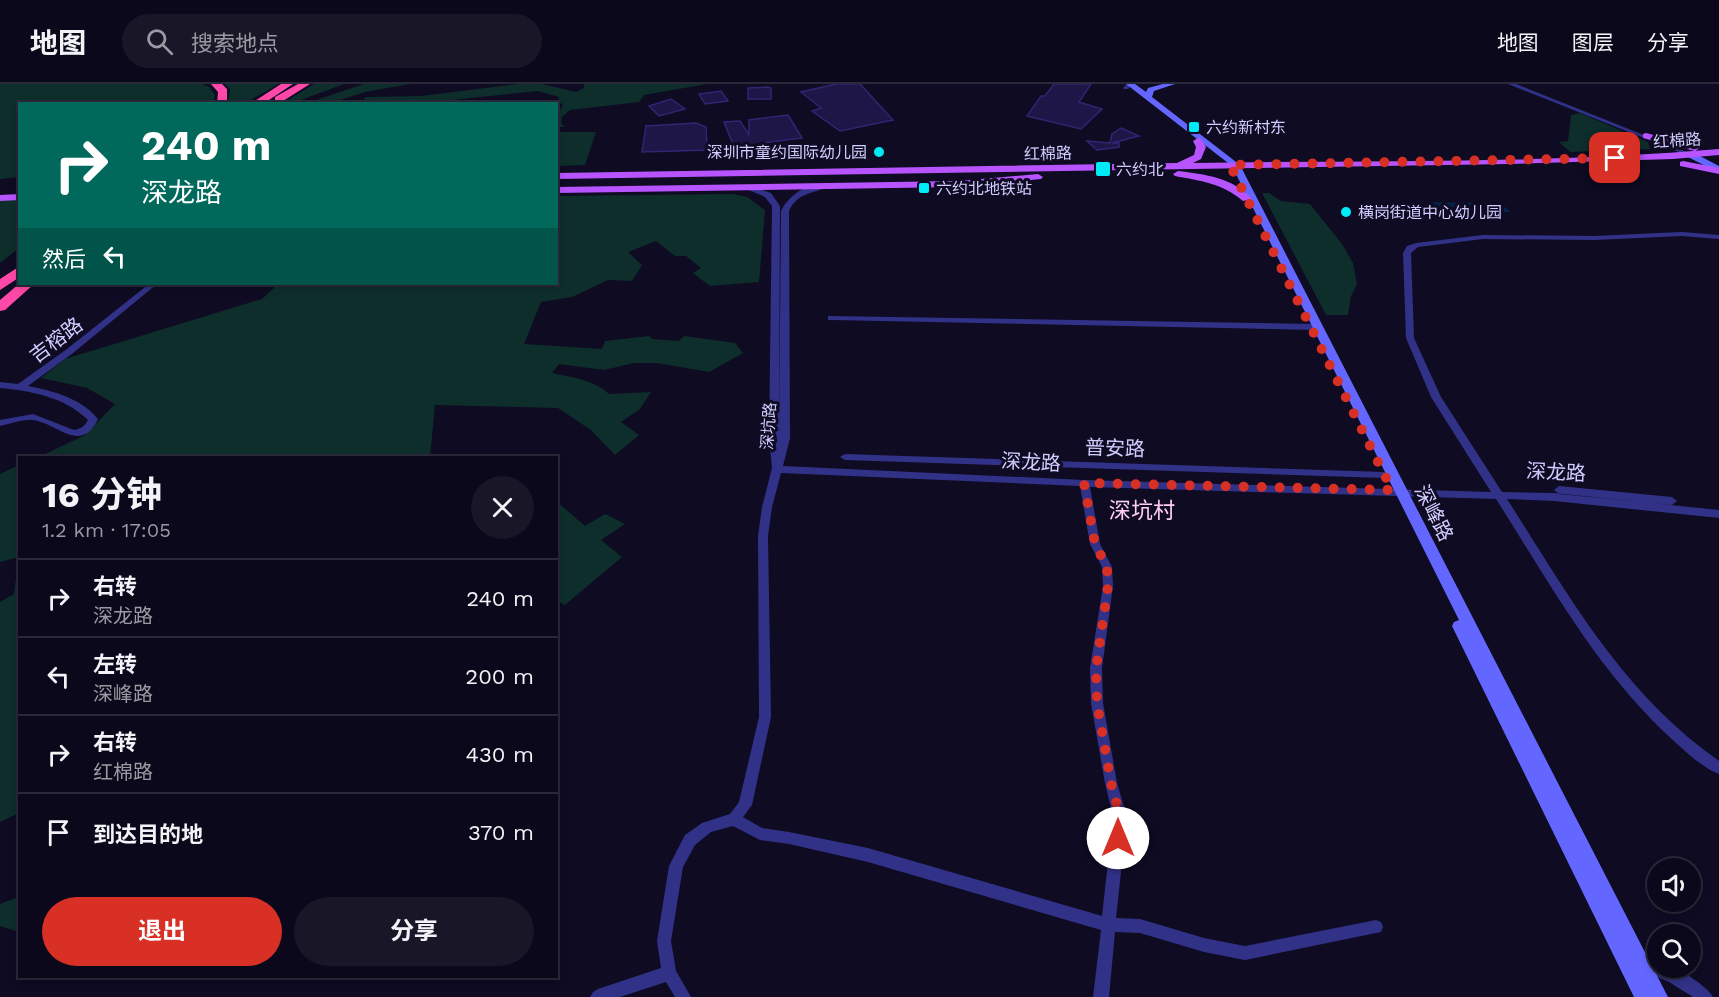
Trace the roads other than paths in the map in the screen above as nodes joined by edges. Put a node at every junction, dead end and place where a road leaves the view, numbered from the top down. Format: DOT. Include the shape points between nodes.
graph roads {
  1 [pos="216,84"];
  2 [pos="288,84"];
  3 [pos="305,84"];
  4 [pos="1153,84"];
  5 [pos="1171,84"];
  6 [pos="1511,84"];
  7 [pos="1129,85"];
  8 [pos="1148,98"];
  9 [pos="222,102"];
  10 [pos="258,102"];
  11 [pos="275,102"];
  12 [pos="1646,136"];
  13 [pos="1198,141"];
  14 [pos="1719,151"];
  15 [pos="1691,155"];
  16 [pos="1615,158"];
  17 [pos="1683,164"];
  18 [pos="1715,165"];
  19 [pos="1235,169"];
  20 [pos="1172,170"];
  21 [pos="558,171"];
  22 [pos="756,173"];
  23 [pos="558,176"];
  24 [pos="1038,177"];
  25 [pos="558,184"];
  26 [pos="830,186"];
  27 [pos="746,187"];
  28 [pos="18,190"];
  29 [pos="558,190"];
  30 [pos="0,191"];
  31 [pos="18,196"];
  32 [pos="0,198"];
  33 [pos="1247,199"];
  34 [pos="1719,237"];
  35 [pos="18,272"];
  36 [pos="26,285"];
  37 [pos="143,285"];
  38 [pos="152,285"];
  39 [pos="0,286"];
  40 [pos="0,307"];
  41 [pos="831,318"];
  42 [pos="1314,327"];
  43 [pos="0,385"];
  44 [pos="20,387"];
  45 [pos="0,423"];
  46 [pos="845,457"];
  47 [pos="777,469"];
  48 [pos="1384,475"];
  49 [pos="1084,483"];
  50 [pos="1398,490"];
  51 [pos="1719,506"];
  52 [pos="1719,514"];
  53 [pos="1719,768"];
  54 [pos="734,819"];
  55 [pos="1109,925"];
  56 [pos="1376,927"];
  57 [pos="1640,962"];
  58 [pos="669,973"];
  59 [pos="598,997"];
  60 [pos="683,997"];
  61 [pos="1101,997"];
  62 [pos="1644,997"];
  63 [pos="1658,997"];
  64 [pos="1705,997"];
  1 -- 9 [label="highway" via="223,91"];
  2 -- 10 [label="highway"];
  3 -- 11 [label="highway"];
  4 -- 7 [label="street"];
  5 -- 8 [label="street" via="1151,90"];
  6 -- 12 [label="street"];
  7 -- 8 [label="street, 深峰路"];
  7 -- 13 [label="street, 深峰路"];
  8 -- 19 [label="street, 深峰路"];
  12 -- 14 [label="main road" via="1682,147"];
  12 -- 15 [label="street"];
  12 -- 16 [label="main road" via="1658,145 1656,153"];
  13 -- 19 [label="street, 深峰路"];
  13 -- 20 [label="main road" via="1198,157"];
  14 -- 15 [label="main road, 红棉路"];
  15 -- 16 [label="main road, 红棉路"];
  15 -- 18 [label="street"];
  16 -- 19 [label="main road, 红棉路"];
  17 -- 18 [label="main road, 红棉路"];
  17 -- 18 [label="main road"];
  17 -- 19 [label="main road, 红棉路"];
  19 -- 20 [label="main road, 红棉路"];
  19 -- 33 [label="street, 深峰路"];
  19 -- 42 [label="street, 深峰路"];
  20 -- 22 [label="main road, 红棉路"];
  20 -- 24 [label="main road, 红棉路"];
  20 -- 33 [label="main road" via="1217,181"];
  21 -- 22 [label="main road"];
  22 -- 23 [label="main road, 红棉路"];
  24 -- 25 [label="main road, 红棉路"];
  24 -- 26 [label="main road" via="979,184"];
  26 -- 27 [label="main road"];
  26 -- 47 [label="street, 深坑路" via="799,194 785,211 785,438"];
  27 -- 29 [label="main road"];
  27 -- 47 [label="street, 深坑路" via="768,195 777,211"];
  28 -- 30 [label="main road"];
  31 -- 32 [label="main road"];
  33 -- 42 [label="street, 深峰路"];
  34 -- 53 [label="street" via="1483,237 1416,245 1407,253 1410,338 1436,397 1596,645 1638,700 1670,731"];
  35 -- 39 [label="highway"];
  36 -- 40 [label="highway"];
  37 -- 44 [label="street, 吉榕路" via="26,377"];
  38 -- 44 [label="street, 吉榕路"];
  41 -- 42 [label="street"];
  42 -- 48 [label="street, 深峰路"];
  42 -- 50 [label="street, 深峰路"];
  43 -- 44 [label="street"];
  44 -- 45 [label="street" via="57,396 93,419 90,426 73,433 33,417"];
  46 -- 48 [label="street, 普安路"];
  47 -- 49 [label="street, 深龙路"];
  47 -- 54 [label="street" via="763,536 765,717 745,805"];
  48 -- 50 [label="street, 深峰路"];
  49 -- 50 [label="street, 深龙路"];
  49 -- 55 [label="street" via="1095,544 1107,567 1108,586 1096,669 1097,703 1120,817"];
  50 -- 51 [label="street, 深龙路" via="1415,484 1581,491"];
  50 -- 52 [label="street, 深龙路" via="1586,498"];
  50 -- 57 [label="street, 深峰路"];
  50 -- 62 [label="street, 深峰路"];
  54 -- 55 [label="street" via="760,834 868,855"];
  54 -- 58 [label="street" via="707,827 690,840 676,866 664,940"];
  55 -- 56 [label="street" via="1140,926 1245,953"];
  55 -- 61 [label="street"];
  57 -- 63 [label="street, 深峰路"];
  57 -- 64 [label="street" via="1663,969"];
  58 -- 59 [label="street"];
  58 -- 60 [label="street"];
}
